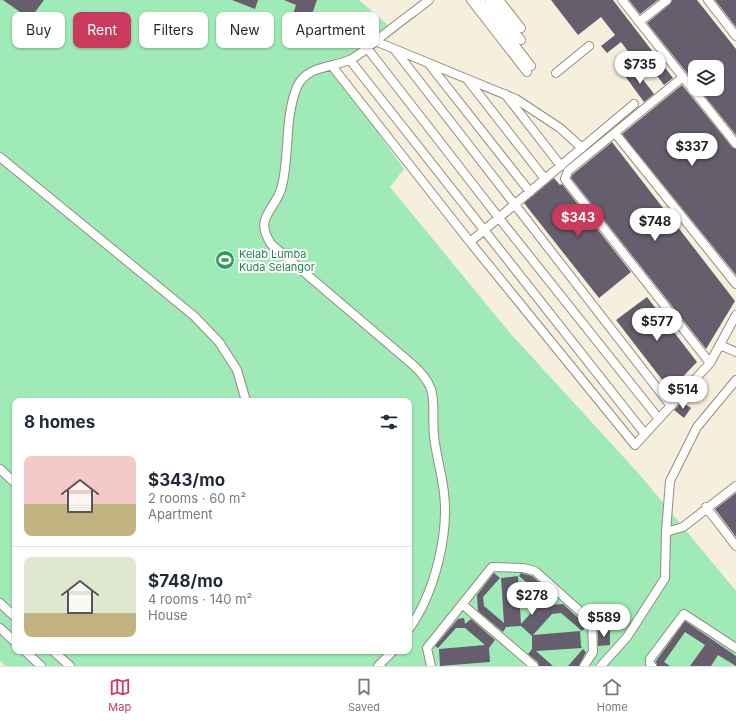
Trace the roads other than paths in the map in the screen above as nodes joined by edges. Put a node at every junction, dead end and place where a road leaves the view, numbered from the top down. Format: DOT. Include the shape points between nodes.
graph roads {
  1 [pos="429,0"];
  2 [pos="471,0"];
  3 [pos="480,0"];
  4 [pos="490,0"];
  5 [pos="499,0"];
  6 [pos="622,0"];
  7 [pos="667,0"];
  8 [pos="708,0"];
  9 [pos="639,22"];
  10 [pos="521,28"];
  11 [pos="736,36"];
  12 [pos="379,38"];
  13 [pos="521,40"];
  14 [pos="379,43"];
  15 [pos="589,46"];
  16 [pos="367,48"];
  17 [pos="395,50"];
  18 [pos="350,60"];
  19 [pos="428,63"];
  20 [pos="332,66"];
  21 [pos="556,73"];
  22 [pos="683,77"];
  23 [pos="467,78"];
  24 [pos="503,92"];
  25 [pos="634,104"];
  26 [pos="615,133"];
  27 [pos="736,144"];
  28 [pos="582,148"];
  29 [pos="0,157"];
  30 [pos="561,166"];
  31 [pos="545,179"];
  32 [pos="530,192"];
  33 [pos="515,204"];
  34 [pos="498,218"];
  35 [pos="485,229"];
  36 [pos="470,242"];
  37 [pos="736,284"];
  38 [pos="736,314"];
  39 [pos="720,345"];
  40 [pos="736,352"];
  41 [pos="710,363"];
  42 [pos="736,380"];
  43 [pos="245,398"];
  44 [pos="671,406"];
  45 [pos="659,419"];
  46 [pos="646,434"];
  47 [pos="0,469"];
  48 [pos="12,480"];
  49 [pos="736,486"];
  50 [pos="706,507"];
  51 [pos="666,532"];
  52 [pos="736,546"];
  53 [pos="0,603"];
  54 [pos="462,604"];
  55 [pos="12,614"];
  56 [pos="412,623"];
  57 [pos="0,628"];
  58 [pos="12,639"];
  59 [pos="736,648"];
  60 [pos="28,654"];
  61 [pos="56,654"];
  62 [pos="390,654"];
  63 [pos="41,666"];
  64 [pos="70,666"];
  65 [pos="378,666"];
  66 [pos="431,666"];
  67 [pos="534,666"];
  68 [pos="584,666"];
  69 [pos="601,666"];
  70 [pos="652,666"];
  1 -- 12 [label="lane"];
  2 -- 3 [label="lane" via="529,69"];
  4 -- 13 [label="lane"];
  5 -- 10 [label="lane"];
  6 -- 9 [label="lane"];
  7 -- 9 [label="lane"];
  8 -- 11 [label="lane"];
  9 -- 22 [label="lane"];
  14 -- 17 [label="lane"];
  15 -- 21 [label="lane"];
  16 -- 18 [label="lane"];
  16 -- 34 [label="lane"];
  17 -- 19 [label="lane"];
  17 -- 33 [label="lane"];
  18 -- 20 [label="lane"];
  18 -- 35 [label="lane"];
  19 -- 23 [label="lane"];
  19 -- 32 [label="lane"];
  20 -- 36 [label="lane"];
  20 -- 56 [label="lane" via="312,70 302,78 297,88 288,119 285,171 281,188 263,224 271,244 412,364 431,386 434,436 444,492 445,514 439,559 429,591"];
  22 -- 26 [label="lane"];
  22 -- 27 [label="lane"];
  23 -- 24 [label="lane"];
  23 -- 31 [label="lane"];
  24 -- 28 [label="lane" via="560,128"];
  24 -- 30 [label="lane"];
  25 -- 28 [label="lane"];
  26 -- 37 [label="lane"];
  26 -- 41 [label="lane" via="568,171 565,179"];
  28 -- 30 [label="lane"];
  29 -- 43 [label="lane" via="194,316 219,342 237,370"];
  30 -- 31 [label="lane"];
  31 -- 32 [label="lane"];
  32 -- 33 [label="lane"];
  33 -- 34 [label="lane"];
  33 -- 44 [label="lane"];
  34 -- 35 [label="lane"];
  34 -- 45 [label="lane"];
  35 -- 36 [label="lane"];
  35 -- 46 [label="lane"];
  36 -- 46 [label="lane" via="635,445"];
  38 -- 39 [label="lane"];
  39 -- 40 [label="lane"];
  39 -- 41 [label="lane"];
  41 -- 44 [label="lane"];
  42 -- 51 [label="lane" via="697,427 670,481"];
  44 -- 45 [label="lane"];
  45 -- 46 [label="lane"];
  47 -- 48 [label="lane"];
  49 -- 50 [label="lane"];
  50 -- 51 [label="lane" via="682,527"];
  50 -- 52 [label="lane"];
  51 -- 69 [label="lane" via="665,578 627,637"];
  53 -- 55 [label="lane"];
  54 -- 66 [label="lane" via="427,648"];
  54 -- 67 [label="lane"];
  54 -- 68 [label="lane" via="492,567 535,571 592,622 593,652"];
  57 -- 58 [label="lane"];
  59 -- 70 [label="lane" via="684,614 650,659"];
  60 -- 63 [label="lane"];
  61 -- 64 [label="lane"];
  62 -- 65 [label="lane"];
}
